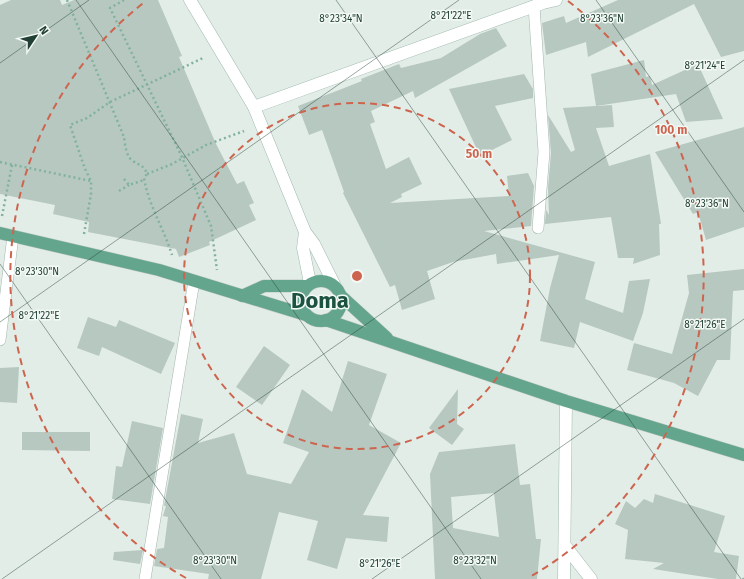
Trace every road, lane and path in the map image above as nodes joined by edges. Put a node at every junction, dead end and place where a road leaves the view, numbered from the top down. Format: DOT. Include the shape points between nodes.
graph roads {
  1 [pos="67,0"];
  2 [pos="124,0"];
  3 [pos="190,0"];
  4 [pos="556,0"];
  5 [pos="534,6"];
  6 [pos="220,50"];
  7 [pos="147,84"];
  8 [pos="110,102"];
  9 [pos="254,107"];
  10 [pos="261,124"];
  11 [pos="183,158"];
  12 [pos="0,162"];
  13 [pos="12,166"];
  14 [pos="147,174"];
  15 [pos="124,179"];
  16 [pos="144,180"];
  17 [pos="91,181"];
  18 [pos="129,185"];
  19 [pos="119,191"];
  20 [pos="2,219"];
  21 [pos="538,228"];
  22 [pos="305,232"];
  23 [pos="0,233"];
  24 [pos="13,236"];
  25 [pos="81,252"];
  26 [pos="178,276"];
  27 [pos="194,281"];
  28 [pos="308,285"];
  29 [pos="220,289"];
  30 [pos="338,291"];
  31 [pos="242,296"];
  32 [pos="306,315"];
  33 [pos="326,320"];
  34 [pos="0,340"];
  35 [pos="390,342"];
  36 [pos="566,401"];
  37 [pos="744,455"];
  38 [pos="566,547"];
  39 [pos="145,579"];
  40 [pos="564,579"];
  41 [pos="592,579"];
  1 -- 8 [label="path"];
  2 -- 7 [label="path" via="110,8"];
  3 -- 6 [label="main road"];
  4 -- 5 [label="main road"];
  5 -- 9 [label="main road"];
  5 -- 21 [label="lane" via="544,152"];
  6 -- 7 [label="path"];
  6 -- 9 [label="main road"];
  7 -- 8 [label="path"];
  7 -- 11 [label="path"];
  8 -- 14 [label="path" via="124,137 126,150 132,161 144,168"];
  8 -- 17 [label="path" via="88,118 70,125"];
  9 -- 10 [label="main road"];
  10 -- 11 [label="path" via="206,145"];
  10 -- 22 [label="main road"];
  11 -- 14 [label="path"];
  11 -- 29 [label="path" via="211,226"];
  12 -- 13 [label="path"];
  13 -- 17 [label="path"];
  13 -- 20 [label="path"];
  14 -- 16 [label="path"];
  15 -- 18 [label="path"];
  16 -- 18 [label="path"];
  16 -- 26 [label="path" via="166,235"];
  17 -- 25 [label="path"];
  18 -- 19 [label="path"];
  22 -- 28 [label="main road" via="303,248"];
  22 -- 30 [label="main road"];
  23 -- 24 [label="main road"];
  24 -- 25 [label="main road"];
  24 -- 34 [label="lane"];
  25 -- 26 [label="main road"];
  26 -- 27 [label="main road"];
  27 -- 29 [label="main road"];
  27 -- 39 [label="lane"];
  28 -- 30 [label="main road" via="318,280 327,282"];
  28 -- 31 [label="main road" via="264,286"];
  28 -- 32 [label="main road" via="301,295 301,306"];
  29 -- 31 [label="main road"];
  30 -- 33 [label="main road" via="340,306 335,315"];
  30 -- 35 [label="main road"];
  31 -- 32 [label="main road"];
  32 -- 33 [label="main road" via="315,321"];
  33 -- 35 [label="main road"];
  35 -- 36 [label="main road"];
  36 -- 37 [label="main road"];
  36 -- 38 [label="main road"];
  38 -- 40 [label="main road"];
  38 -- 41 [label="main road"];
}
